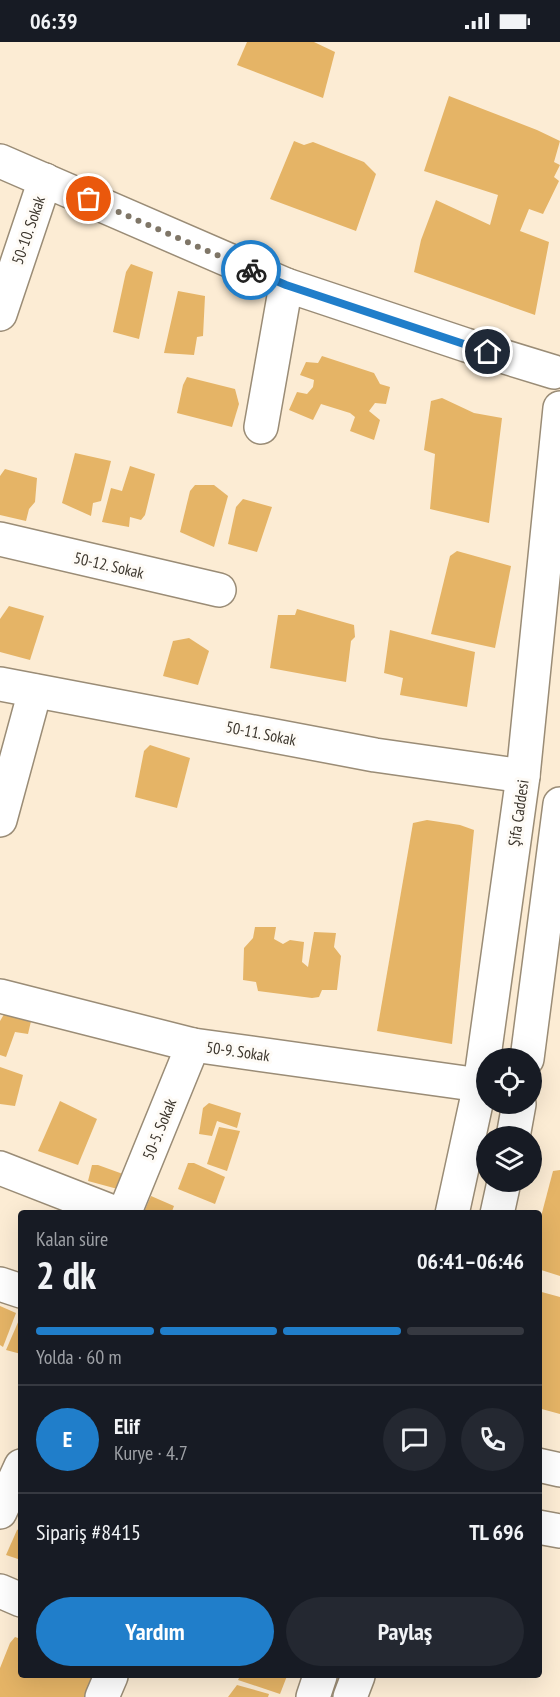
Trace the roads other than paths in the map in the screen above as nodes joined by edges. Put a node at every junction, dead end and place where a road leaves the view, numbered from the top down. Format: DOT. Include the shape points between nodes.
graph roads {
  1 [pos="0,161"];
  2 [pos="45,180"];
  3 [pos="286,285"];
  4 [pos="0,314"];
  5 [pos="558,376"];
  6 [pos="560,408"];
  7 [pos="261,427"];
  8 [pos="0,539"];
  9 [pos="219,590"];
  10 [pos="0,684"];
  11 [pos="35,691"];
  12 [pos="523,776"];
  13 [pos="560,804"];
  14 [pos="0,820"];
  15 [pos="0,996"];
  16 [pos="194,1045"];
  17 [pos="485,1048"];
  18 [pos="528,1048"];
  19 [pos="476,1084"];
  20 [pos="476,1103"];
  21 [pos="0,1168"];
  22 [pos="502,1192"];
  23 [pos="108,1210"];
  24 [pos="126,1210"];
  25 [pos="453,1210"];
  26 [pos="498,1210"];
  27 [pos="0,1284"];
  28 [pos="18,1290"];
  29 [pos="542,1466"];
  30 [pos="560,1470"];
  31 [pos="18,1473"];
  32 [pos="0,1512"];
  33 [pos="542,1528"];
  34 [pos="560,1531"];
  35 [pos="0,1591"];
  36 [pos="18,1599"];
  37 [pos="110,1678"];
  38 [pos="319,1678"];
  39 [pos="357,1678"];
  40 [pos="102,1697"];
  41 [pos="313,1697"];
  42 [pos="350,1697"];
  1 -- 2 [label="street"];
  2 -- 3 [label="street"];
  2 -- 4 [label="street, 50-10. Sokak"];
  3 -- 5 [label="street"];
  3 -- 7 [label="street"];
  6 -- 12 [label="street, Şifa Caddesi"];
  8 -- 9 [label="street, 50-12. Sokak"];
  10 -- 11 [label="street, 50-11. Sokak"];
  11 -- 12 [label="street, 50-11. Sokak" via="375,755"];
  11 -- 14 [label="street"];
  12 -- 17 [label="street, Şifa Caddesi"];
  13 -- 18 [label="street"];
  15 -- 16 [label="street, 50-9. Sokak"];
  16 -- 19 [label="street, 50-9. Sokak"];
  16 -- 24 [label="street, 50-5. Sokak"];
  20 -- 25 [label="street, Şifa Caddesi"];
  21 -- 23 [label="street"];
  22 -- 26 [label="street"];
  27 -- 28 [label="street"];
  29 -- 30 [label="street"];
  31 -- 32 [label="street"];
  33 -- 34 [label="street"];
  35 -- 36 [label="street"];
  37 -- 40 [label="street"];
  38 -- 41 [label="street"];
  39 -- 42 [label="street"];
}
